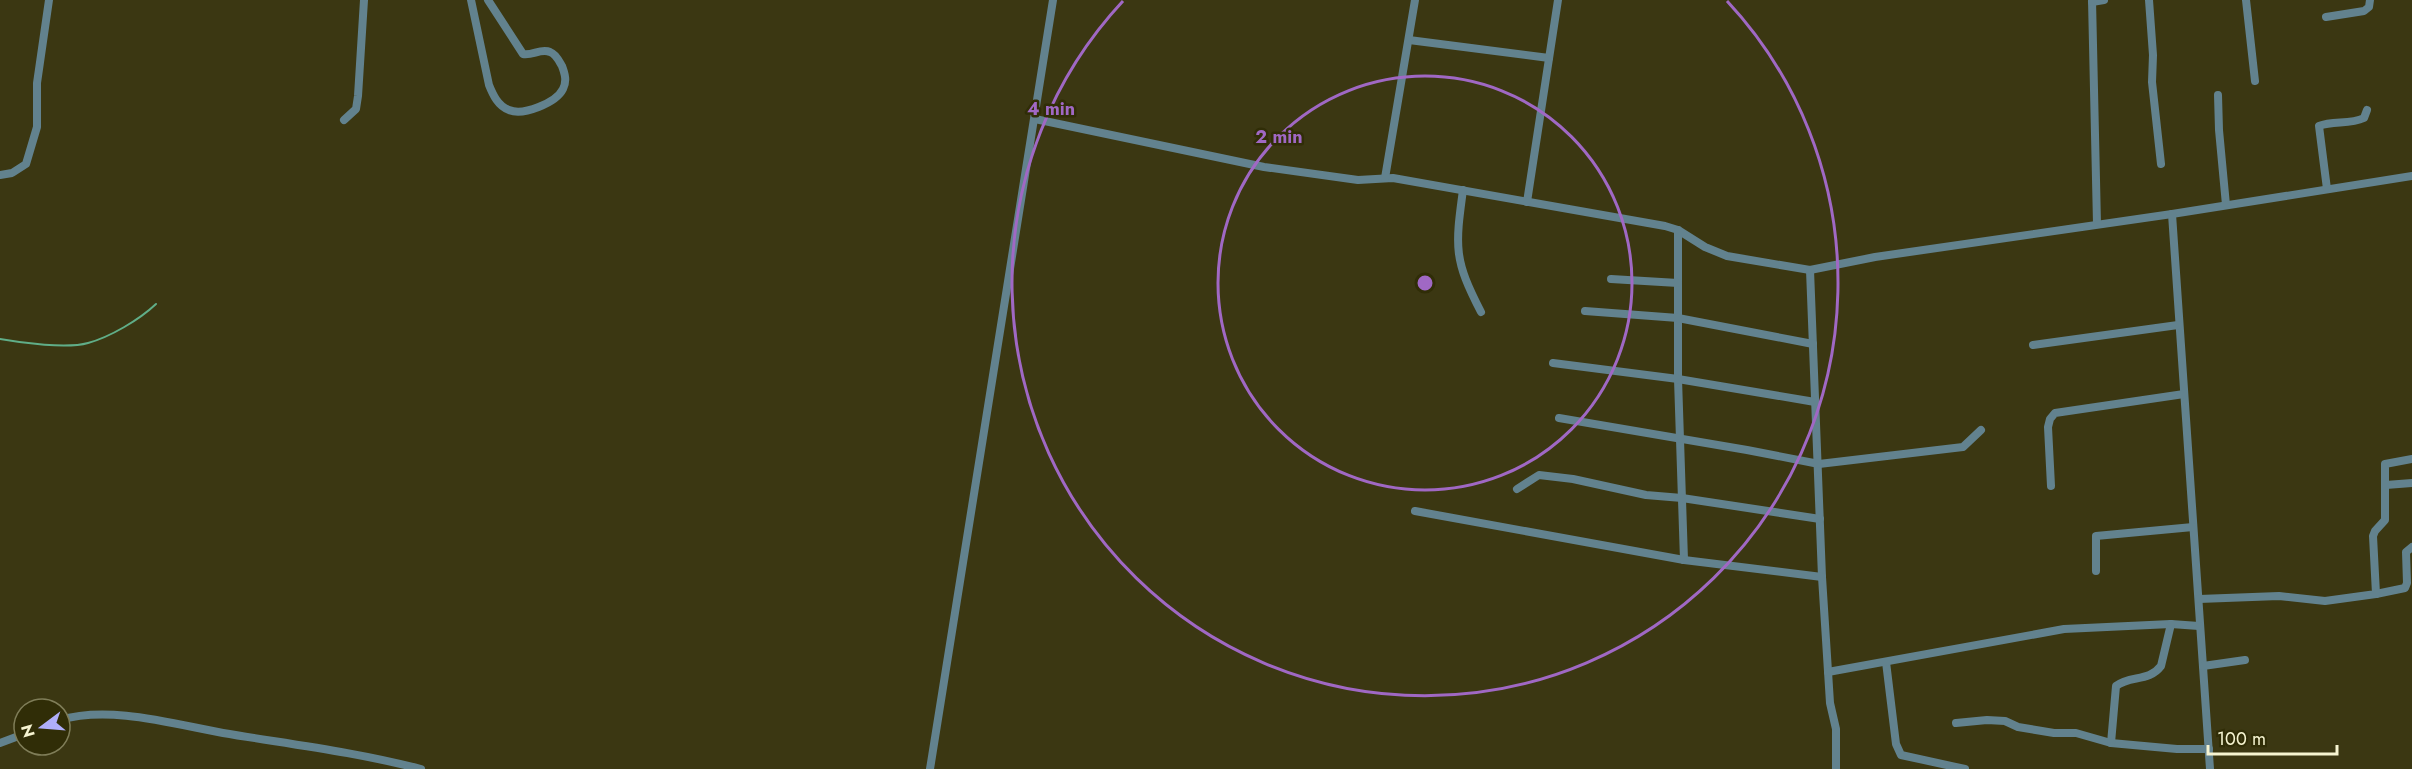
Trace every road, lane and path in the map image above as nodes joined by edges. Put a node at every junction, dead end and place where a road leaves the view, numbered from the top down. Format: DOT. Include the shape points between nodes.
graph roads {
  1 [pos="49,0"];
  2 [pos="364,0"];
  3 [pos="471,0"];
  4 [pos="489,0"];
  5 [pos="1053,0"];
  6 [pos="1415,0"];
  7 [pos="1558,0"];
  8 [pos="2104,0"];
  9 [pos="2149,0"];
  10 [pos="2246,0"];
  11 [pos="2370,0"];
  12 [pos="2092,1"];
  13 [pos="2326,17"];
  14 [pos="1409,40"];
  15 [pos="1549,58"];
  16 [pos="2254,81"];
  17 [pos="2218,94"];
  18 [pos="2367,110"];
  19 [pos="1035,119"];
  20 [pos="344,120"];
  21 [pos="2162,164"];
  22 [pos="0,175"];
  23 [pos="2412,176"];
  24 [pos="1385,178"];
  25 [pos="2327,189"];
  26 [pos="1462,190"];
  27 [pos="1527,202"];
  28 [pos="2226,206"];
  29 [pos="2172,214"];
  30 [pos="2097,224"];
  31 [pos="1678,230"];
  32 [pos="1810,270"];
  33 [pos="1611,279"];
  34 [pos="1678,283"];
  35 [pos="1585,311"];
  36 [pos="1481,312"];
  37 [pos="1678,318"];
  38 [pos="2178,325"];
  39 [pos="1813,344"];
  40 [pos="2033,345"];
  41 [pos="1553,363"];
  42 [pos="1678,379"];
  43 [pos="2184,394"];
  44 [pos="1815,402"];
  45 [pos="1559,418"];
  46 [pos="1981,430"];
  47 [pos="1681,439"];
  48 [pos="2412,459"];
  49 [pos="1819,464"];
  50 [pos="2412,483"];
  51 [pos="2386,485"];
  52 [pos="2051,486"];
  53 [pos="1517,489"];
  54 [pos="1682,498"];
  55 [pos="1415,512"];
  56 [pos="1820,519"];
  57 [pos="2193,527"];
  58 [pos="2412,547"];
  59 [pos="1684,560"];
  60 [pos="2096,571"];
  61 [pos="1822,577"];
  62 [pos="2376,594"];
  63 [pos="2199,599"];
  64 [pos="2171,624"];
  65 [pos="2199,626"];
  66 [pos="2245,660"];
  67 [pos="1886,662"];
  68 [pos="2203,666"];
  69 [pos="1828,672"];
  70 [pos="72,718"];
  71 [pos="1956,723"];
  72 [pos="2111,743"];
  73 [pos="2209,749"];
  74 [pos="421,769"];
  75 [pos="930,769"];
  76 [pos="1836,769"];
  77 [pos="1965,769"];
  78 [pos="2210,769"];
  1 -- 22 [label="street" via="37,83 37,127 26,164"];
  2 -- 20 [label="street" via="356,109"];
  3 -- 4 [label="street" via="489,85 501,106 520,112 556,98 565,84 560,61 547,51 523,54"];
  5 -- 19 [label="street"];
  6 -- 14 [label="street"];
  7 -- 15 [label="street"];
  8 -- 12 [label="street"];
  9 -- 21 [label="street" via="2152,82"];
  10 -- 16 [label="street"];
  11 -- 13 [label="street" via="2364,11"];
  12 -- 30 [label="street"];
  14 -- 15 [label="street"];
  14 -- 24 [label="street"];
  15 -- 27 [label="street"];
  17 -- 28 [label="street"];
  18 -- 25 [label="street" via="2364,118 2355,122 2319,126"];
  19 -- 24 [label="street" via="1264,167 1358,180"];
  19 -- 75 [label="street"];
  23 -- 25 [label="street"];
  24 -- 26 [label="street"];
  25 -- 28 [label="street"];
  26 -- 27 [label="street"];
  26 -- 36 [label="street" via="1457,253 1464,280"];
  27 -- 31 [label="street"];
  28 -- 29 [label="street"];
  29 -- 30 [label="street"];
  29 -- 38 [label="street"];
  30 -- 32 [label="street"];
  31 -- 32 [label="street" via="1726,256"];
  31 -- 34 [label="street"];
  32 -- 39 [label="street"];
  33 -- 34 [label="street"];
  34 -- 37 [label="street"];
  35 -- 37 [label="street"];
  37 -- 39 [label="street"];
  37 -- 42 [label="street"];
  38 -- 40 [label="street"];
  38 -- 43 [label="street"];
  39 -- 44 [label="street"];
  41 -- 42 [label="street"];
  42 -- 44 [label="street"];
  42 -- 47 [label="street"];
  43 -- 52 [label="street" via="2055,413 2048,427"];
  43 -- 57 [label="street"];
  44 -- 49 [label="street"];
  45 -- 47 [label="street"];
  46 -- 49 [label="street" via="1963,447"];
  47 -- 49 [label="street"];
  47 -- 54 [label="street"];
  48 -- 51 [label="street" via="2385,464"];
  49 -- 56 [label="street"];
  50 -- 51 [label="street"];
  51 -- 62 [label="street" via="2385,520 2373,536"];
  53 -- 54 [label="street" via="1539,475"];
  54 -- 56 [label="street"];
  54 -- 59 [label="street"];
  55 -- 59 [label="street"];
  56 -- 61 [label="street"];
  57 -- 60 [label="street" via="2096,536"];
  57 -- 63 [label="street"];
  58 -- 62 [label="street" via="2406,552 2405,588"];
  59 -- 61 [label="street"];
  61 -- 69 [label="street"];
  62 -- 63 [label="street" via="2325,601 2279,596"];
  63 -- 65 [label="street"];
  64 -- 65 [label="street"];
  64 -- 67 [label="street" via="2064,629"];
  64 -- 72 [label="street" via="2157,672 2116,686"];
  65 -- 68 [label="street"];
  66 -- 68 [label="street"];
  67 -- 69 [label="street"];
  67 -- 77 [label="street" via="1896,744 1901,755"];
  68 -- 73 [label="street"];
  69 -- 76 [label="street" via="1836,729"];
  70 -- 74 [label="street" via="96,714 154,720 338,750"];
  71 -- 72 [label="street" via="2005,722 2054,733 2076,733"];
  72 -- 73 [label="street"];
  73 -- 78 [label="street"];
}
